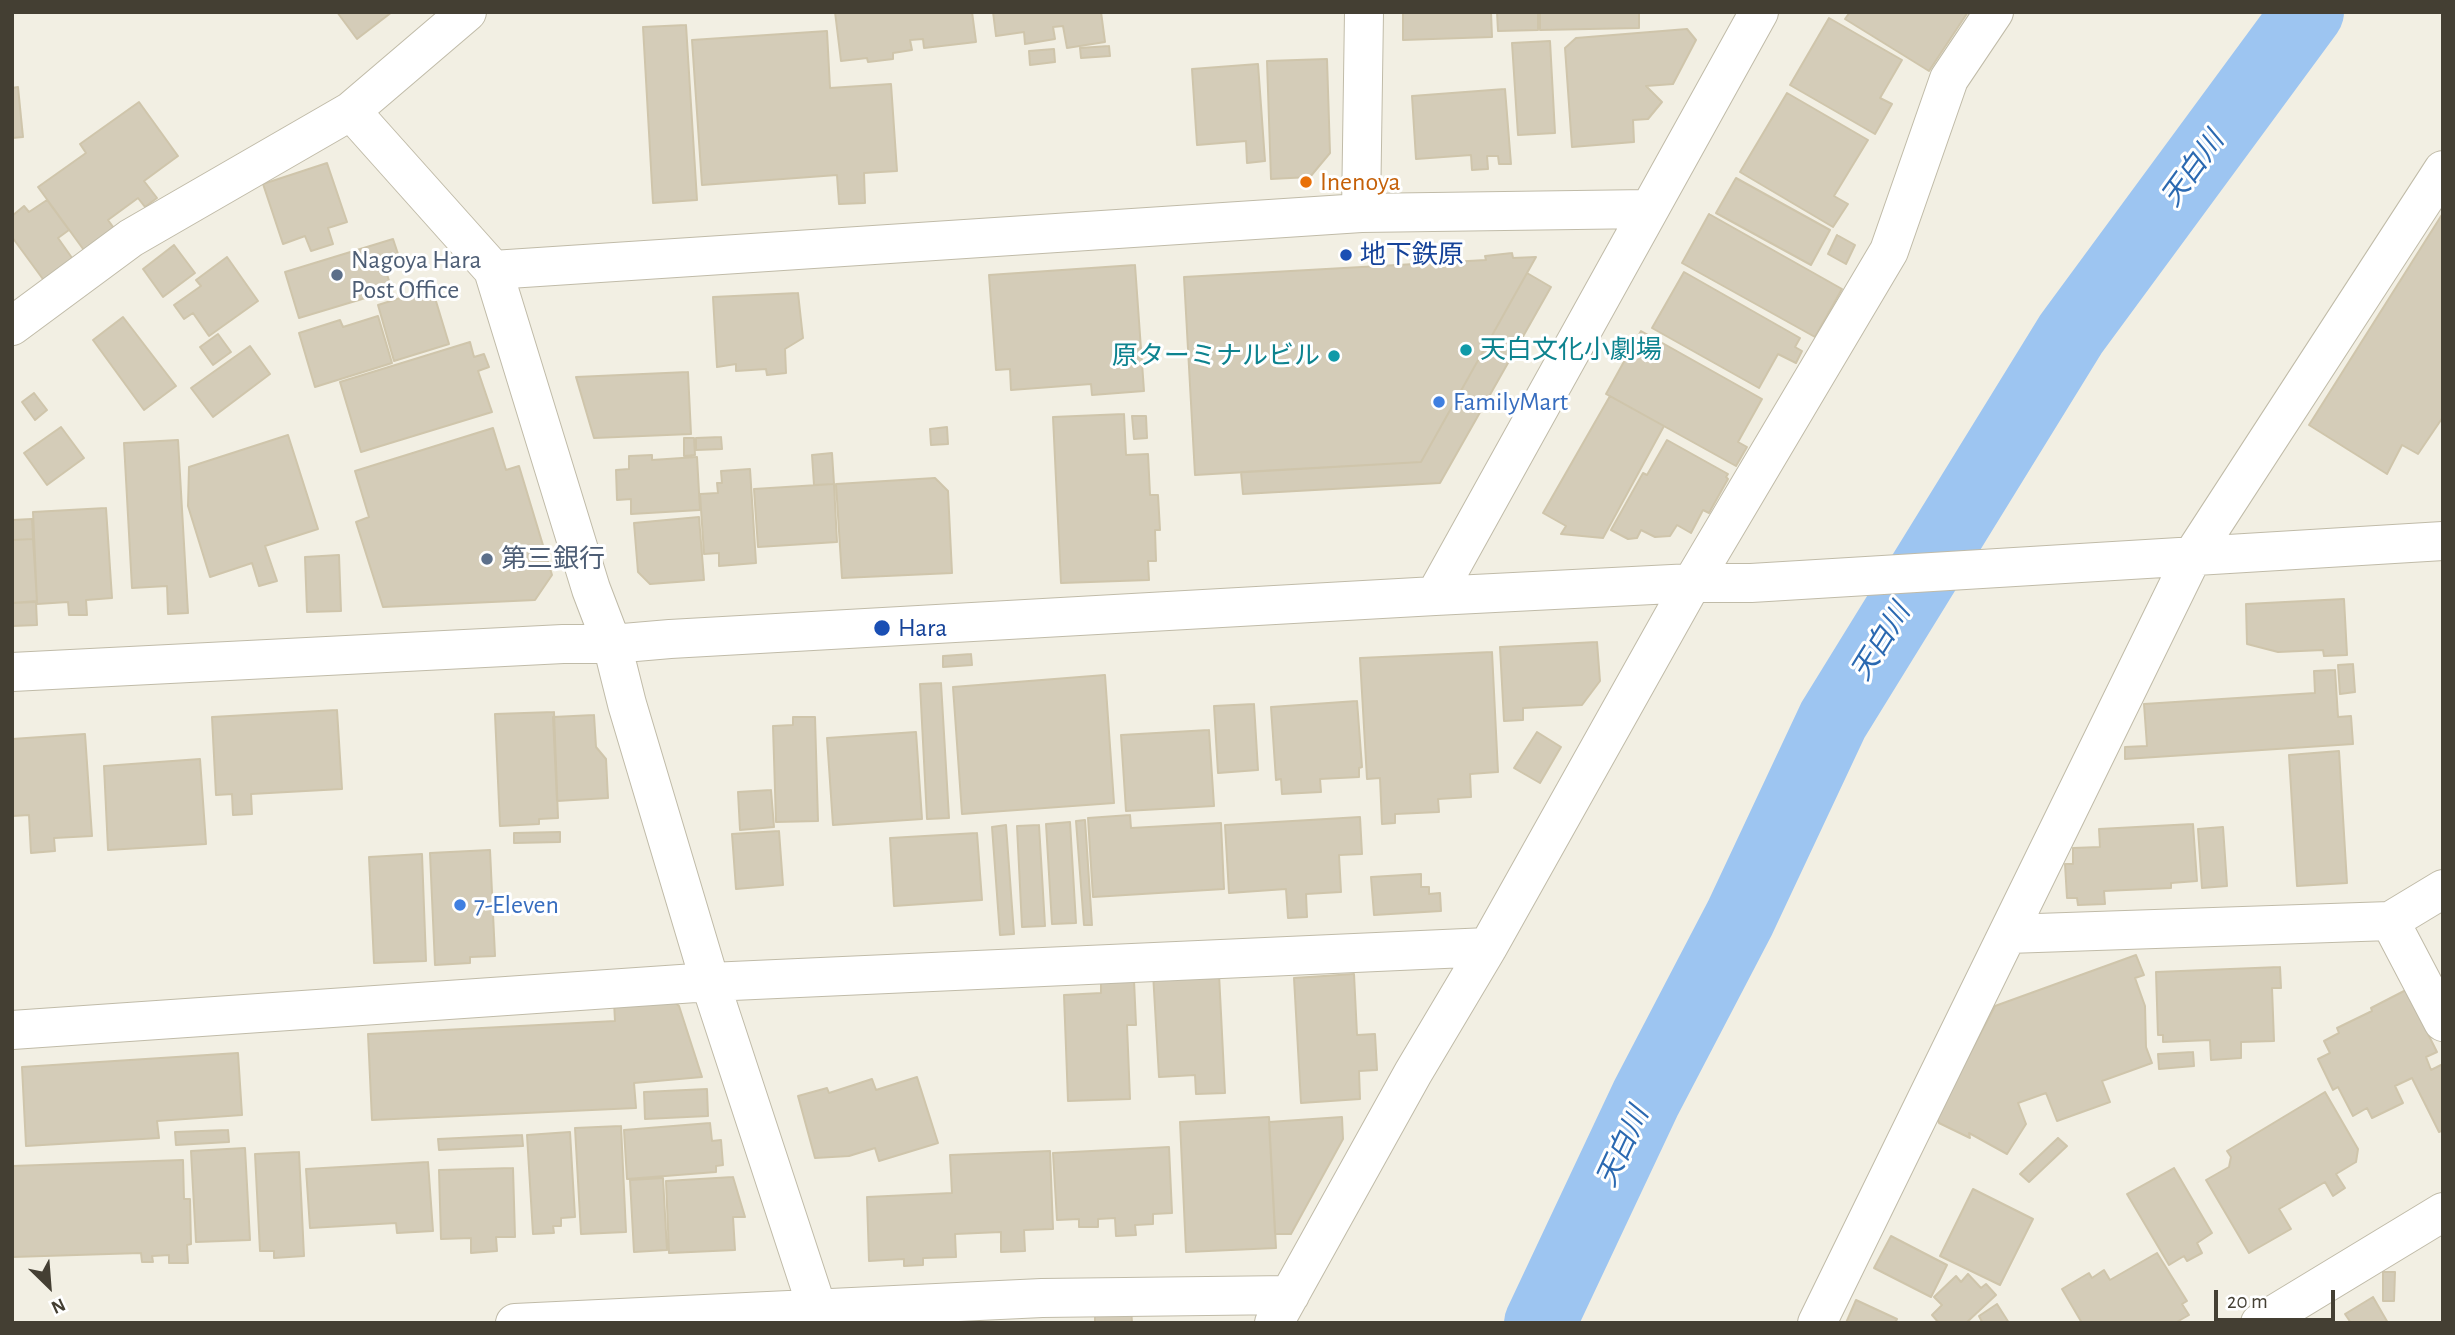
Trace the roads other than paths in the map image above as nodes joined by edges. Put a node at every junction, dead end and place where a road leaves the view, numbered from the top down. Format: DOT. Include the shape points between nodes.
graph roads {
  1 [pos="467,12"];
  2 [pos="1364,12"];
  3 [pos="1759,12"];
  4 [pos="1994,12"];
  5 [pos="351,111"];
  6 [pos="2443,170"];
  7 [pos="1648,209"];
  8 [pos="1361,213"];
  9 [pos="493,270"];
  10 [pos="12,326"];
  11 [pos="2443,541"];
  12 [pos="2181,556"];
  13 [pos="1692,583"];
  14 [pos="1435,596"];
  15 [pos="612,644"];
  16 [pos="12,671"];
  17 [pos="2443,889"];
  18 [pos="2390,922"];
  19 [pos="2008,934"];
  20 [pos="1488,947"];
  21 [pos="710,982"];
  22 [pos="2443,1022"];
  23 [pos="12,1030"];
  24 [pos="2443,1212"];
  25 [pos="817,1308"];
  26 [pos="1282,1309"];
  27 [pos="515,1323"];
  28 [pos="1817,1323"];
  29 [pos="2260,1323"];
  1 -- 5 [label="street"];
  2 -- 8 [label="street"];
  3 -- 7 [label="street"];
  4 -- 13 [label="street" via="1949,79 1889,251"];
  5 -- 9 [label="street"];
  5 -- 10 [label="street" via="131,238"];
  6 -- 12 [label="street"];
  7 -- 8 [label="street"];
  7 -- 14 [label="street"];
  8 -- 9 [label="street"];
  9 -- 15 [label="street"];
  11 -- 12 [label="street"];
  12 -- 13 [label="street"];
  12 -- 19 [label="street"];
  13 -- 14 [label="street"];
  13 -- 20 [label="street"];
  14 -- 15 [label="street"];
  15 -- 16 [label="street"];
  15 -- 21 [label="street"];
  17 -- 18 [label="street"];
  18 -- 19 [label="street"];
  18 -- 22 [label="street"];
  19 -- 28 [label="street"];
  20 -- 21 [label="street"];
  20 -- 26 [label="street"];
  21 -- 23 [label="street"];
  21 -- 25 [label="street"];
  24 -- 29 [label="street"];
  25 -- 26 [label="street" via="1042,1298"];
  25 -- 27 [label="street"];
}
